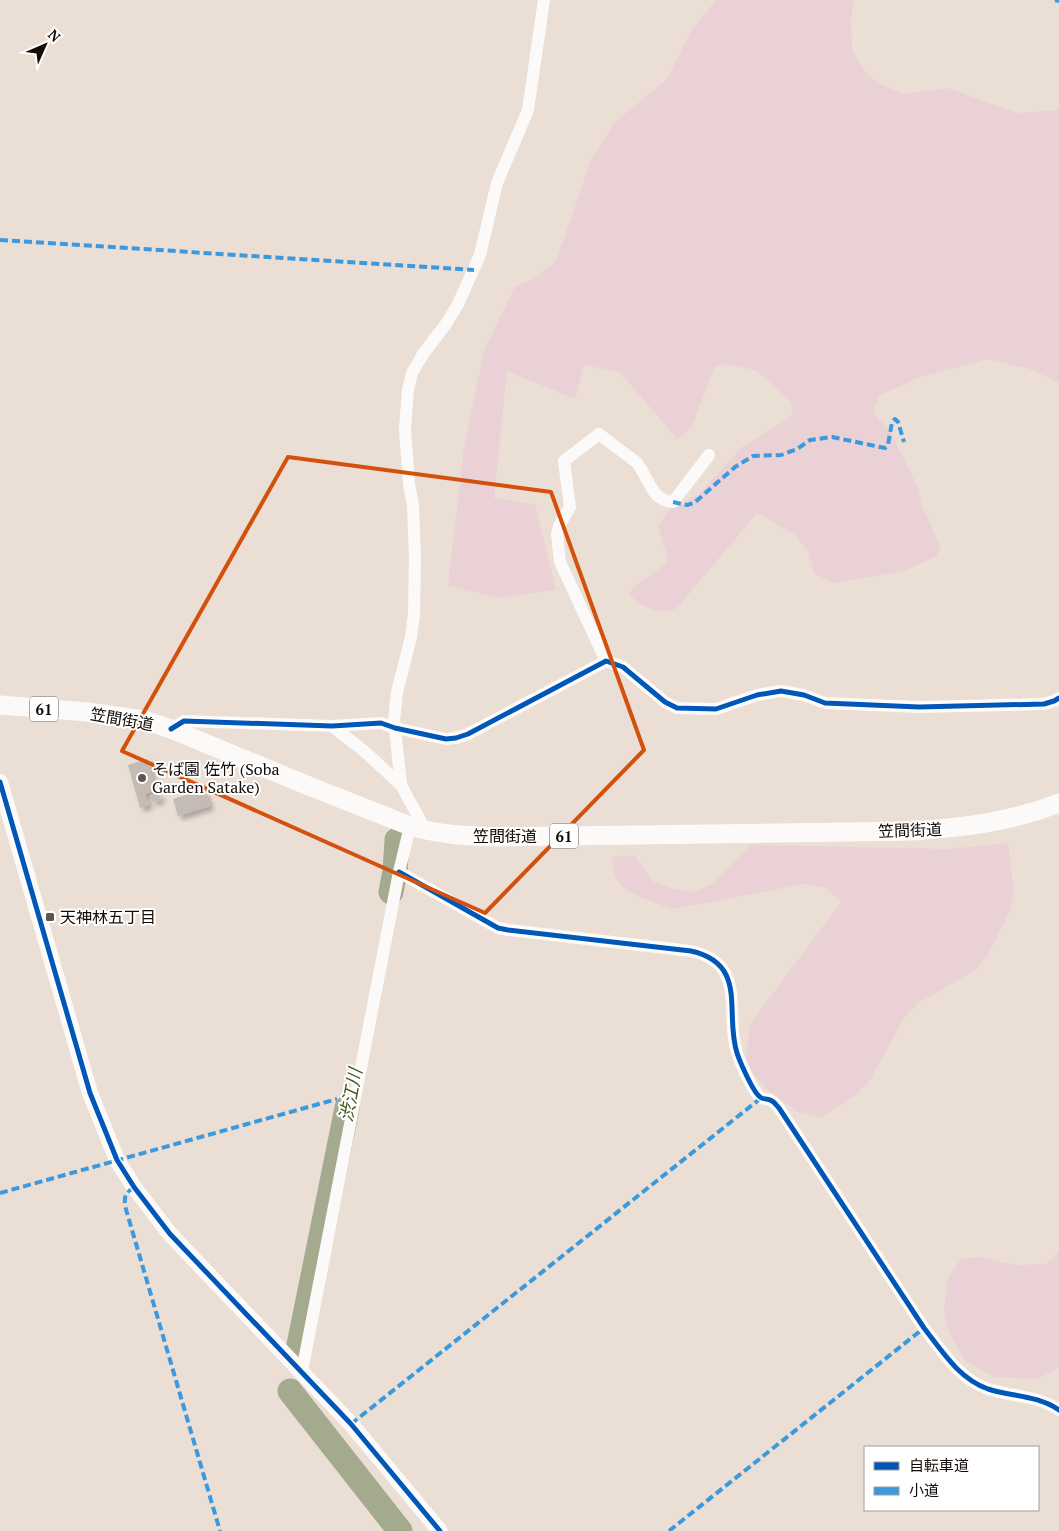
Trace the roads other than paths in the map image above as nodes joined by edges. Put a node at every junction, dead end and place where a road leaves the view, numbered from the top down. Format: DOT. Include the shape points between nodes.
graph roads {
  1 [pos="544,0"];
  2 [pos="709,455"];
  3 [pos="606,661"];
  4 [pos="1059,698"];
  5 [pos="0,706"];
  6 [pos="332,726"];
  7 [pos="395,728"];
  8 [pos="171,729"];
  9 [pos="0,782"];
  10 [pos="401,785"];
  11 [pos="1059,803"];
  12 [pos="418,828"];
  13 [pos="399,872"];
  14 [pos="302,1370"];
  15 [pos="1059,1410"];
  16 [pos="440,1531"];
  1 -- 7 [label="street" via="528,110 497,183 477,263 458,304 415,367 408,390 405,429 413,506 414,614 397,692"];
  2 -- 3 [label="street" via="673,502 657,496 636,462 598,434 564,462 570,507 557,534 560,562"];
  3 -- 4 [label="street" via="623,667 677,708 716,709 757,695 781,692 804,695 825,703 919,707 1044,704"];
  3 -- 7 [label="street" via="456,738 446,739"];
  5 -- 8 [label="main road, 笠間街道 / 61" via="120,716"];
  6 -- 7 [label="street" via="381,723"];
  6 -- 8 [label="street" via="184,721"];
  6 -- 10 [label="street" via="364,750"];
  7 -- 10 [label="street"];
  8 -- 12 [label="main road, 笠間街道 / 61"];
  9 -- 14 [label="street" via="90,1093 117,1160 170,1234"];
  10 -- 12 [label="street"];
  11 -- 12 [label="main road, 笠間街道 / 61" via="1005,820 914,832 499,837 453,836"];
  12 -- 13 [label="street"];
  13 -- 14 [label="street"];
  13 -- 15 [label="street" via="498,928 690,951 711,958 730,984 735,1047 758,1096 772,1100 779,1108 924,1328 950,1362 969,1379 988,1389 1036,1399"];
  14 -- 16 [label="street" via="352,1424"];
}
